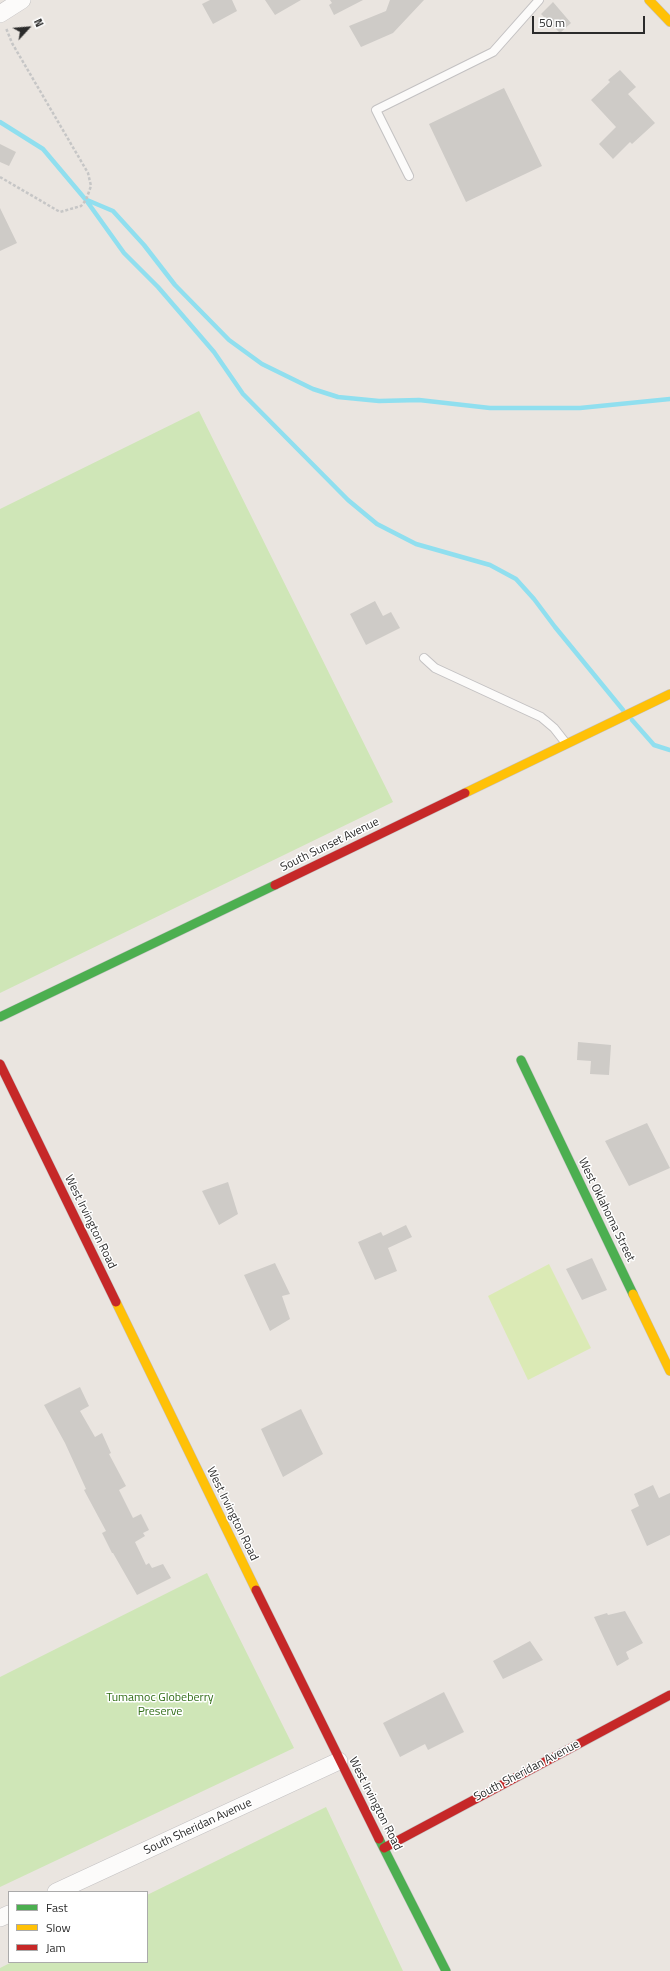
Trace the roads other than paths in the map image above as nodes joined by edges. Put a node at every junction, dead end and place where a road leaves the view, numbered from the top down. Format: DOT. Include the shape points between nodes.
graph roads {
  1 [pos="22,0"];
  2 [pos="539,0"];
  3 [pos="649,0"];
  4 [pos="0,14"];
  5 [pos="670,22"];
  6 [pos="408,176"];
  7 [pos="424,658"];
  8 [pos="670,694"];
  9 [pos="567,745"];
  10 [pos="0,1017"];
  11 [pos="521,1060"];
  12 [pos="0,1064"];
  13 [pos="670,1371"];
  14 [pos="670,1695"];
  15 [pos="339,1761"];
  16 [pos="384,1848"];
  17 [pos="58,1891"];
  18 [pos="446,1971"];
  1 -- 4 [label="street"];
  2 -- 6 [label="lane" via="493,52 376,110"];
  3 -- 5 [label="street"];
  7 -- 9 [label="lane" via="435,668 541,717 554,728"];
  8 -- 9 [label="street, South Sunset Avenue"];
  9 -- 10 [label="street, South Sunset Avenue"];
  11 -- 13 [label="street, West Oklahoma Street"];
  12 -- 15 [label="street, West Irvington Road"];
  14 -- 16 [label="street, South Sheridan Avenue"];
  15 -- 16 [label="street, West Irvington Road"];
  15 -- 17 [label="street, South Sheridan Avenue"];
  16 -- 18 [label="street, West Irvington Road"];
}
